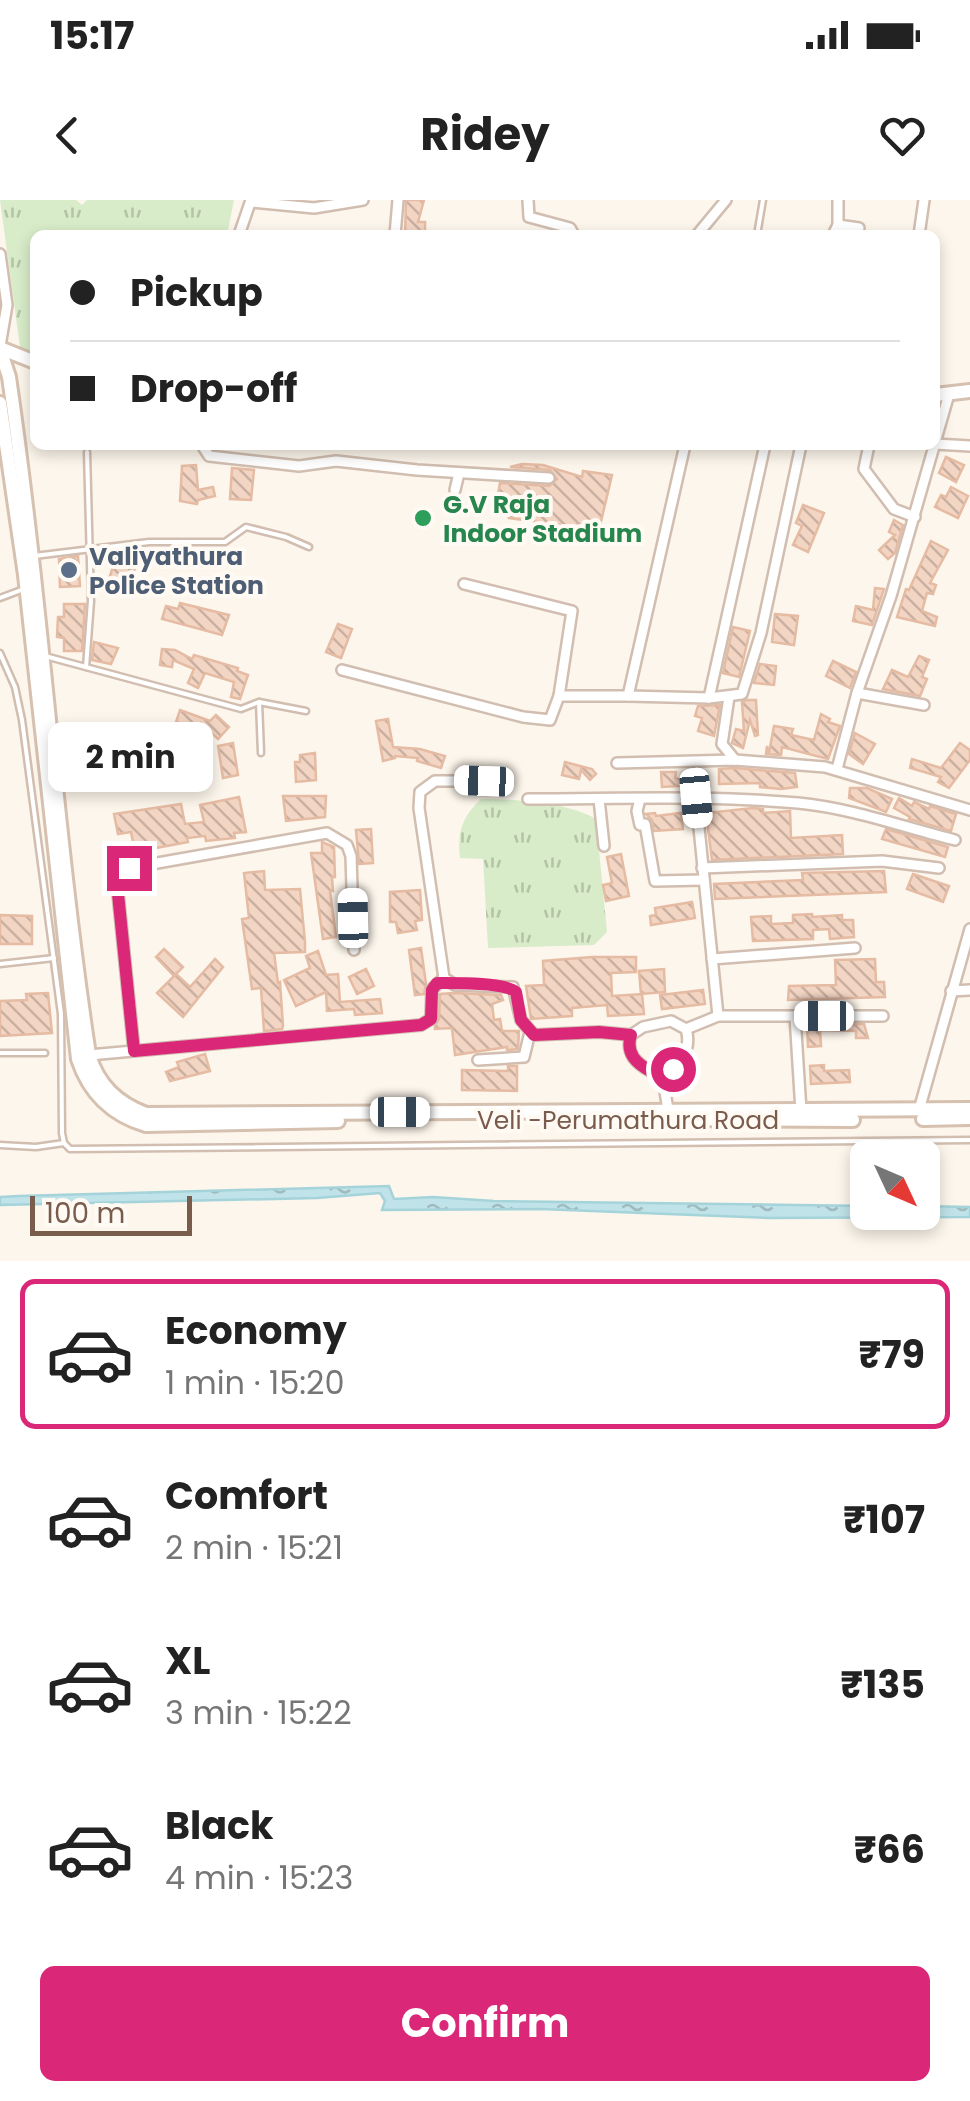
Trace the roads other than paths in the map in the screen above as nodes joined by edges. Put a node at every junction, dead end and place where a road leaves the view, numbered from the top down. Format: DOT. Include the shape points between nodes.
graph roads {
  1 [pos="363,200"];
  2 [pos="398,200"];
  3 [pos="528,200"];
  4 [pos="726,200"];
  5 [pos="763,200"];
  6 [pos="838,200"];
  7 [pos="924,200"];
  8 [pos="251,201"];
  9 [pos="296,203"];
  10 [pos="859,228"];
  11 [pos="241,230"];
  12 [pos="395,230"];
  13 [pos="571,230"];
  14 [pos="701,230"];
  15 [pos="758,230"];
  16 [pos="836,230"];
  17 [pos="920,230"];
  18 [pos="0,254"];
  19 [pos="0,348"];
  20 [pos="30,360"];
  21 [pos="970,392"];
  22 [pos="942,394"];
  23 [pos="0,402"];
  24 [pos="940,444"];
  25 [pos="970,446"];
  26 [pos="204,450"];
  27 [pos="684,450"];
  28 [pos="764,450"];
  29 [pos="800,450"];
  30 [pos="868,450"];
  31 [pos="934,450"];
  32 [pos="86,452"];
  33 [pos="459,473"];
  34 [pos="549,478"];
  35 [pos="455,490"];
  36 [pos="915,517"];
  37 [pos="308,547"];
  38 [pos="89,548"];
  39 [pos="34,556"];
  40 [pos="464,584"];
  41 [pos="26,589"];
  42 [pos="0,598"];
  43 [pos="0,653"];
  44 [pos="44,656"];
  45 [pos="86,667"];
  46 [pos="342,670"];
  47 [pos="856,693"];
  48 [pos="559,696"];
  49 [pos="628,696"];
  50 [pos="729,697"];
  51 [pos="709,698"];
  52 [pos="259,702"];
  53 [pos="924,705"];
  54 [pos="306,711"];
  55 [pos="261,752"];
  56 [pos="735,760"];
  57 [pos="616,762"];
  58 [pos="837,769"];
  59 [pos="484,781"];
  60 [pos="696,798"];
  61 [pos="528,799"];
  62 [pos="599,799"];
  63 [pos="640,799"];
  64 [pos="970,810"];
  65 [pos="955,840"];
  66 [pos="604,846"];
  67 [pos="702,868"];
  68 [pos="938,868"];
  69 [pos="704,880"];
  70 [pos="970,928"];
  71 [pos="854,948"];
  72 [pos="354,950"];
  73 [pos="54,958"];
  74 [pos="712,959"];
  75 [pos="0,964"];
  76 [pos="443,981"];
  77 [pos="951,990"];
  78 [pos="970,990"];
  79 [pos="718,1016"];
  80 [pos="795,1016"];
  81 [pos="884,1016"];
  82 [pos="686,1029"];
  83 [pos="530,1032"];
  84 [pos="631,1035"];
  85 [pos="134,1051"];
  86 [pos="44,1053"];
  87 [pos="0,1054"];
  88 [pos="88,1055"];
  89 [pos="478,1060"];
  90 [pos="662,1073"];
  91 [pos="970,1109"];
  92 [pos="668,1110"];
  93 [pos="918,1110"];
  94 [pos="801,1111"];
  95 [pos="970,1118"];
  96 [pos="970,1140"];
  97 [pos="64,1143"];
  98 [pos="0,1145"];
  1 -- 9 [label="street"];
  2 -- 12 [label="street"];
  3 -- 13 [label="street" via="528,217"];
  4 -- 14 [label="street"];
  5 -- 15 [label="lane"];
  6 -- 16 [label="street"];
  7 -- 17 [label="street"];
  8 -- 9 [label="street"];
  8 -- 11 [label="street"];
  10 -- 16 [label="street"];
  18 -- 19 [label="street" via="7,305"];
  19 -- 20 [label="main road"];
  19 -- 39 [label="main road"];
  21 -- 22 [label="main road"];
  23 -- 41 [label="main road, Veli -Perumathura Road"];
  24 -- 25 [label="street"];
  26 -- 33 [label="street" via="299,466 336,460"];
  27 -- 49 [label="street"];
  28 -- 51 [label="street"];
  29 -- 50 [label="street" via="761,633 742,694"];
  30 -- 36 [label="street" via="864,470 894,509"];
  31 -- 36 [label="street"];
  32 -- 38 [label="lane"];
  33 -- 34 [label="street"];
  33 -- 35 [label="street"];
  36 -- 47 [label="street"];
  37 -- 38 [label="lane" via="246,527 225,542"];
  38 -- 39 [label="lane"];
  38 -- 45 [label="lane"];
  39 -- 44 [label="main road"];
  40 -- 48 [label="street" via="572,611"];
  41 -- 42 [label="lane"];
  41 -- 95 [label="main road, Veli -Perumathura Road" via="78,1058 98,1096 128,1120"];
  43 -- 73 [label="lane" via="18,699"];
  44 -- 45 [label="lane"];
  44 -- 88 [label="main road"];
  45 -- 52 [label="lane" via="241,710"];
  46 -- 48 [label="street" via="523,717 550,720"];
  47 -- 53 [label="street"];
  47 -- 58 [label="street"];
  48 -- 49 [label="street"];
  49 -- 51 [label="street"];
  50 -- 51 [label="street"];
  50 -- 56 [label="street" via="722,744"];
  52 -- 54 [label="lane"];
  52 -- 55 [label="lane"];
  56 -- 57 [label="street"];
  56 -- 58 [label="street"];
  58 -- 64 [label="street"];
  59 -- 76 [label="street" via="435,781 420,792"];
  60 -- 63 [label="street"];
  60 -- 65 [label="street" via="834,808"];
  60 -- 67 [label="street"];
  61 -- 62 [label="street"];
  62 -- 63 [label="street"];
  62 -- 66 [label="street"];
  63 -- 69 [label="street" via="636,811 645,824 655,881"];
  67 -- 68 [label="street" via="882,861"];
  67 -- 69 [label="street"];
  69 -- 74 [label="street"];
  70 -- 77 [label="street"];
  71 -- 74 [label="street"];
  72 -- 85 [label="street" via="351,856 347,844 327,833 129,868 117,884"];
  73 -- 75 [label="lane"];
  73 -- 97 [label="lane" via="63,1031"];
  74 -- 79 [label="street"];
  76 -- 83 [label="street" via="513,988"];
  76 -- 85 [label="street" via="432,990 431,1019 421,1025"];
  77 -- 78 [label="street"];
  77 -- 93 [label="street"];
  79 -- 80 [label="street"];
  79 -- 82 [label="street"];
  80 -- 81 [label="street"];
  80 -- 94 [label="street"];
  82 -- 84 [label="street" via="660,1022"];
  82 -- 90 [label="street" via="687,1050"];
  83 -- 84 [label="street"];
  83 -- 89 [label="street" via="524,1057"];
  84 -- 90 [label="street" via="635,1061"];
  85 -- 88 [label="street"];
  86 -- 87 [label="lane"];
  88 -- 92 [label="main road" via="114,1096 146,1114"];
  90 -- 92 [label="street"];
  91 -- 93 [label="main road"];
  92 -- 94 [label="main road"];
  93 -- 94 [label="main road"];
  96 -- 97 [label="lane" via="79,1151"];
  97 -- 98 [label="lane"];
}
